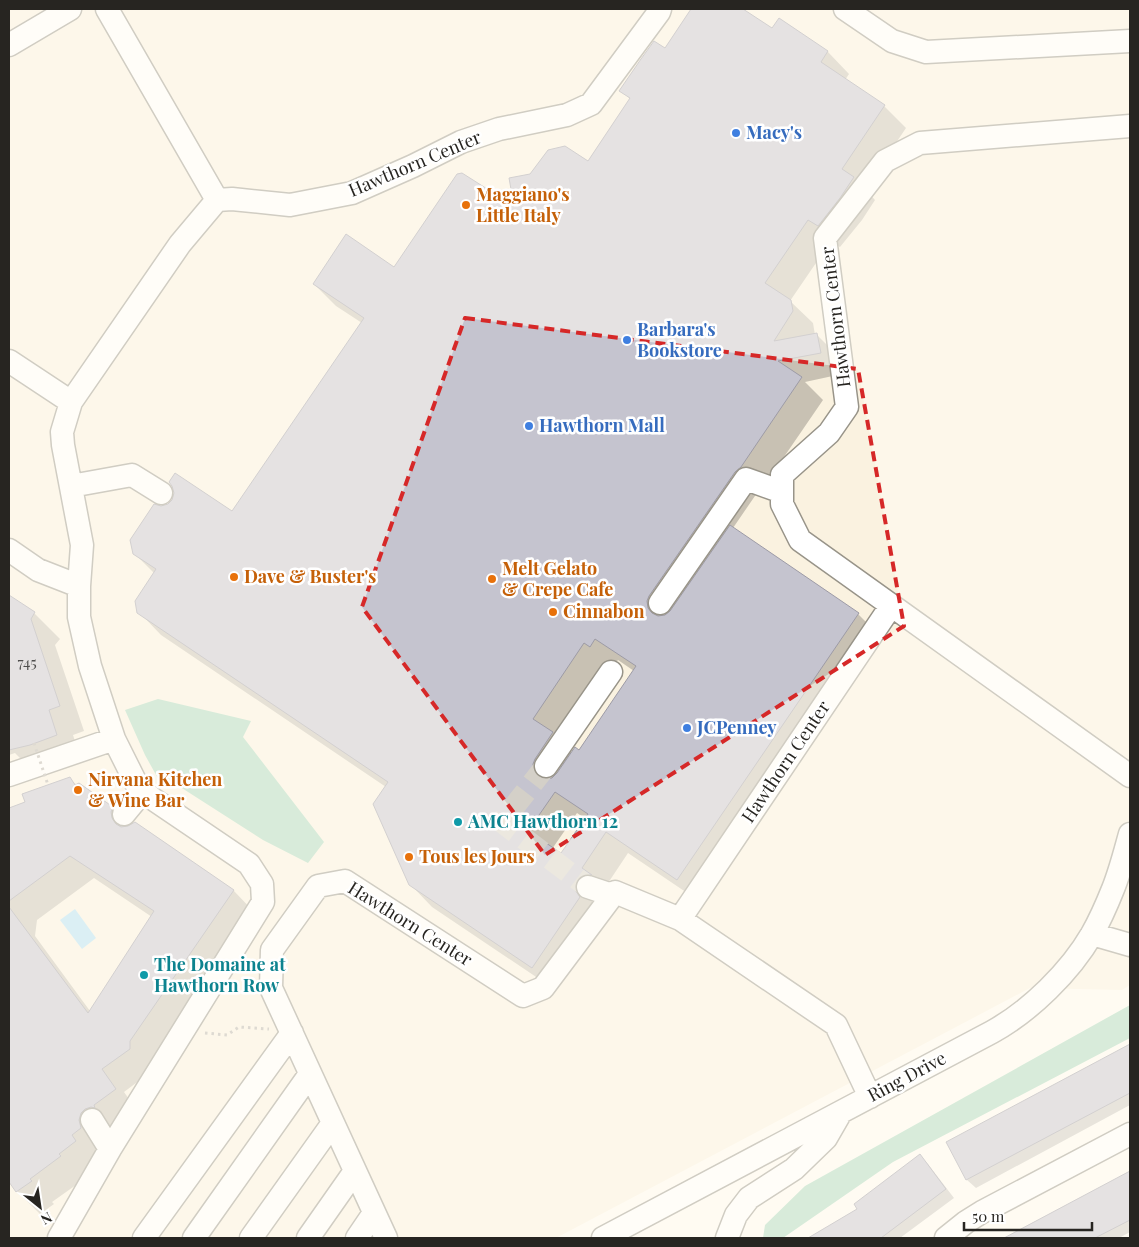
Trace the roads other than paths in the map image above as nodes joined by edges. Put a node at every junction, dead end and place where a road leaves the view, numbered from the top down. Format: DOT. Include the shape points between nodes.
graph roads {
  1 [pos="70,9"];
  2 [pos="107,9"];
  3 [pos="660,9"];
  4 [pos="845,9"];
  5 [pos="1130,42"];
  6 [pos="9,45"];
  7 [pos="1130,126"];
  8 [pos="217,200"];
  9 [pos="9,360"];
  10 [pos="71,402"];
  11 [pos="70,486"];
  12 [pos="782,492"];
  13 [pos="161,493"];
  14 [pos="9,550"];
  15 [pos="79,586"];
  16 [pos="660,603"];
  17 [pos="891,606"];
  18 [pos="611,672"];
  19 [pos="114,739"];
  20 [pos="546,766"];
  21 [pos="9,776"];
  22 [pos="1130,776"];
  23 [pos="143,792"];
  24 [pos="124,814"];
  25 [pos="1130,834"];
  26 [pos="588,887"];
  27 [pos="612,895"];
  28 [pos="680,919"];
  29 [pos="1092,934"];
  30 [pos="1130,945"];
  31 [pos="282,1031"];
  32 [pos="310,1074"];
  33 [pos="870,1097"];
  34 [pos="841,1112"];
  35 [pos="92,1120"];
  36 [pos="333,1123"];
  37 [pos="1130,1134"];
  38 [pos="110,1149"];
  39 [pos="355,1170"];
  40 [pos="374,1213"];
  41 [pos="59,1238"];
  42 [pos="144,1238"];
  43 [pos="194,1238"];
  44 [pos="251,1238"];
  45 [pos="308,1238"];
  46 [pos="357,1238"];
  47 [pos="386,1238"];
  48 [pos="603,1238"];
  49 [pos="727,1238"];
  50 [pos="946,1238"];
  1 -- 6 [label="street"];
  2 -- 8 [label="street"];
  3 -- 8 [label="street, Hawthorn Center" via="591,104 567,115 461,142 352,193 290,204"];
  4 -- 5 [label="street" via="892,41 926,52"];
  7 -- 12 [label="street, Hawthorn Center" via="920,142 884,161 825,238 847,407 829,433 782,475"];
  8 -- 10 [label="street" via="177,249"];
  9 -- 10 [label="street"];
  10 -- 11 [label="street" via="62,432"];
  11 -- 13 [label="street" via="132,475"];
  11 -- 15 [label="street" via="82,545"];
  12 -- 16 [label="street" via="746,479"];
  12 -- 17 [label="street, Hawthorn Center" via="782,504 800,540"];
  14 -- 15 [label="street" via="38,570"];
  15 -- 19 [label="street" via="79,617 90,666"];
  17 -- 22 [label="street, Hawthorn Center"];
  17 -- 28 [label="street, Hawthorn Center"];
  18 -- 20 [label="street"];
  19 -- 21 [label="street"];
  19 -- 23 [label="street"];
  23 -- 24 [label="street"];
  23 -- 38 [label="street" via="248,864 262,884 264,902"];
  25 -- 29 [label="street, Ring Drive" via="1114,888"];
  26 -- 27 [label="street"];
  27 -- 28 [label="street" via="615,892"];
  27 -- 31 [label="street, Hawthorn Center" via="543,988 523,996 345,881 318,886 272,950 271,988"];
  28 -- 33 [label="street" via="836,1025"];
  29 -- 30 [label="street"];
  29 -- 33 [label="street, Ring Drive" via="1074,961 1042,996 1018,1016"];
  31 -- 32 [label="street, Hawthorn Center"];
  31 -- 42 [label="street"];
  32 -- 36 [label="street, Hawthorn Center"];
  32 -- 43 [label="street"];
  33 -- 34 [label="street, Ring Drive"];
  34 -- 48 [label="street, Ring Drive"];
  34 -- 49 [label="street" via="826,1138 794,1169 749,1198 736,1215"];
  35 -- 38 [label="street"];
  36 -- 39 [label="street, Hawthorn Center"];
  36 -- 44 [label="street"];
  37 -- 50 [label="street" via="982,1212"];
  38 -- 41 [label="street"];
  39 -- 40 [label="street, Hawthorn Center"];
  39 -- 45 [label="street"];
  40 -- 46 [label="street"];
  40 -- 47 [label="street, Hawthorn Center"];
}
